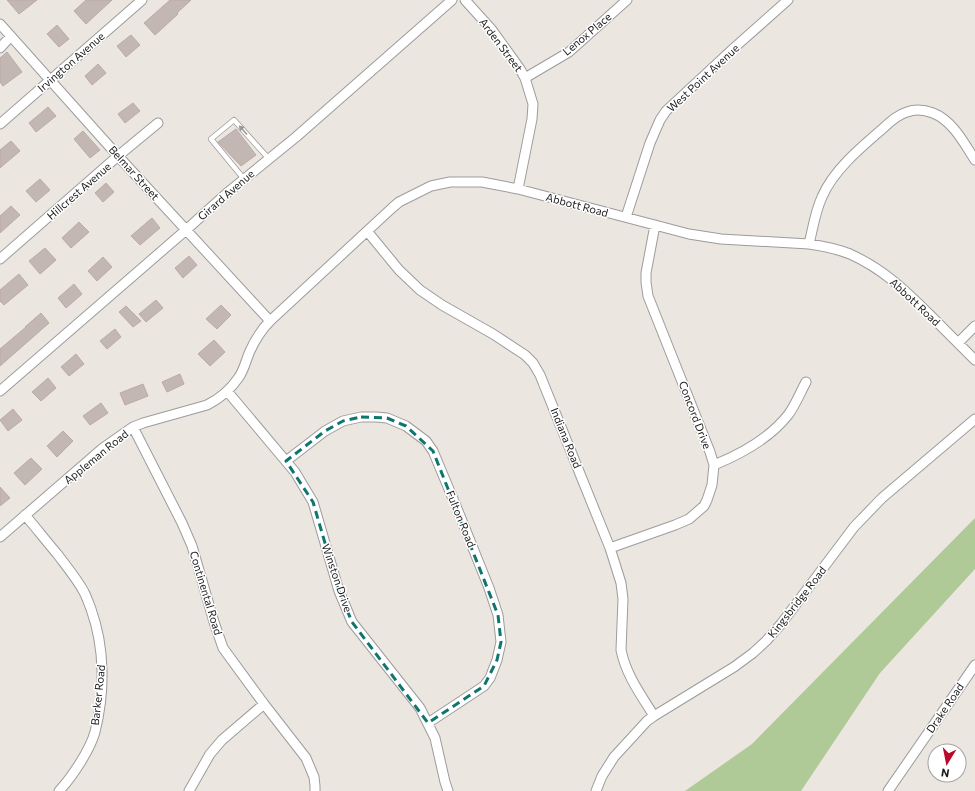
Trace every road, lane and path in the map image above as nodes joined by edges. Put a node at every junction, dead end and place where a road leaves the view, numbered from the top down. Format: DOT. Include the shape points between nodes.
graph roads {
  1 [pos="142,0"];
  2 [pos="452,0"];
  3 [pos="465,0"];
  4 [pos="627,0"];
  5 [pos="788,0"];
  6 [pos="0,24"];
  7 [pos="11,36"];
  8 [pos="0,48"];
  9 [pos="525,78"];
  10 [pos="50,80"];
  11 [pos="158,123"];
  12 [pos="0,124"];
  13 [pos="118,156"];
  14 [pos="269,159"];
  15 [pos="975,160"];
  16 [pos="244,179"];
  17 [pos="518,189"];
  18 [pos="626,218"];
  19 [pos="656,225"];
  20 [pos="186,230"];
  21 [pos="367,231"];
  22 [pos="809,244"];
  23 [pos="0,260"];
  24 [pos="270,321"];
  25 [pos="975,326"];
  26 [pos="958,343"];
  27 [pos="975,360"];
  28 [pos="806,382"];
  29 [pos="0,391"];
  30 [pos="227,391"];
  31 [pos="975,419"];
  32 [pos="133,427"];
  33 [pos="286,461"];
  34 [pos="714,465"];
  35 [pos="26,515"];
  36 [pos="0,537"];
  37 [pos="610,548"];
  38 [pos="975,665"];
  39 [pos="264,704"];
  40 [pos="654,716"];
  41 [pos="428,723"];
  42 [pos="59,791"];
  43 [pos="189,791"];
  44 [pos="315,791"];
  45 [pos="448,791"];
  46 [pos="596,791"];
  47 [pos="888,791"];
  1 -- 10 [label="street, Irvington Avenue"];
  2 -- 14 [label="street, Girard Avenue"];
  3 -- 9 [label="street, Arden Street" via="492,30"];
  4 -- 9 [label="street, Lenox Place" via="569,52"];
  5 -- 18 [label="street, West Point Avenue" via="660,120"];
  6 -- 7 [label="street, Belmar Street"];
  7 -- 8 [label="street"];
  7 -- 10 [label="street, Belmar Street"];
  9 -- 17 [label="street, Arden Street" via="532,104 532,119"];
  10 -- 12 [label="street, Irvington Avenue"];
  10 -- 13 [label="street, Belmar Street"];
  11 -- 13 [label="street, Hillcrest Avenue"];
  13 -- 20 [label="street, Belmar Street"];
  13 -- 23 [label="street, Hillcrest Avenue"];
  14 -- 16 [label="street, Girard Avenue"];
  14 -- 16 [label="lane, one-way" via="234,120 210,139"];
  15 -- 22 [label="street" via="948,122 934,113 919,110 907,112 893,120 853,154 830,182 822,196"];
  16 -- 20 [label="street, Girard Avenue"];
  17 -- 18 [label="street, Abbott Road"];
  17 -- 21 [label="street, Abbott Road" via="482,182 450,182 431,186 399,202"];
  18 -- 19 [label="street, Abbott Road"];
  19 -- 22 [label="street, Abbott Road" via="688,234 721,239"];
  19 -- 34 [label="street, Concord Drive" via="646,273 648,296"];
  20 -- 24 [label="street, Belmar Street"];
  20 -- 29 [label="street, Girard Avenue"];
  21 -- 24 [label="street, Abbott Road"];
  21 -- 37 [label="street, Indiana Road" via="399,270 420,290 493,334 533,363"];
  22 -- 26 [label="street, Abbott Road" via="849,254 884,273 904,289"];
  24 -- 30 [label="street, Abbott Road" via="263,328 250,352 240,377"];
  25 -- 26 [label="street"];
  26 -- 27 [label="street, Abbott Road"];
  28 -- 34 [label="street" via="789,414 777,428 753,446"];
  30 -- 32 [label="street, Appleman Road" via="207,405"];
  30 -- 33 [label="street, Winston Drive"];
  31 -- 40 [label="street, Kingsbridge Road" via="882,498 854,527 766,641 734,667"];
  32 -- 35 [label="street, Appleman Road" via="103,448"];
  32 -- 39 [label="street, Continental Road" via="192,546 223,648"];
  33 -- 41 [label="street, Winston Drive" via="313,502 339,591 352,622 420,708"];
  33 -- 41 [label="street, Fulton Road" via="325,431 342,421 360,417 387,418 406,426 426,441 433,451 489,588 498,615 501,642 497,660 484,686"];
  34 -- 37 [label="street, Concord Drive" via="707,500 689,519 676,526"];
  35 -- 36 [label="street, Appleman Road"];
  35 -- 42 [label="street, Barker Road" via="76,578 85,594 96,624 102,661 99,708 94,733 87,751"];
  37 -- 40 [label="street, Indiana Road" via="621,583 623,599 623,659 628,674"];
  38 -- 47 [label="street, Drake Road"];
  39 -- 43 [label="street" via="222,740 210,754"];
  39 -- 44 [label="street, Continental Road" via="306,758 314,777"];
  40 -- 46 [label="street, Kingsbridge Road" via="614,757"];
  41 -- 45 [label="street, Winston Drive" via="435,738"];
}
